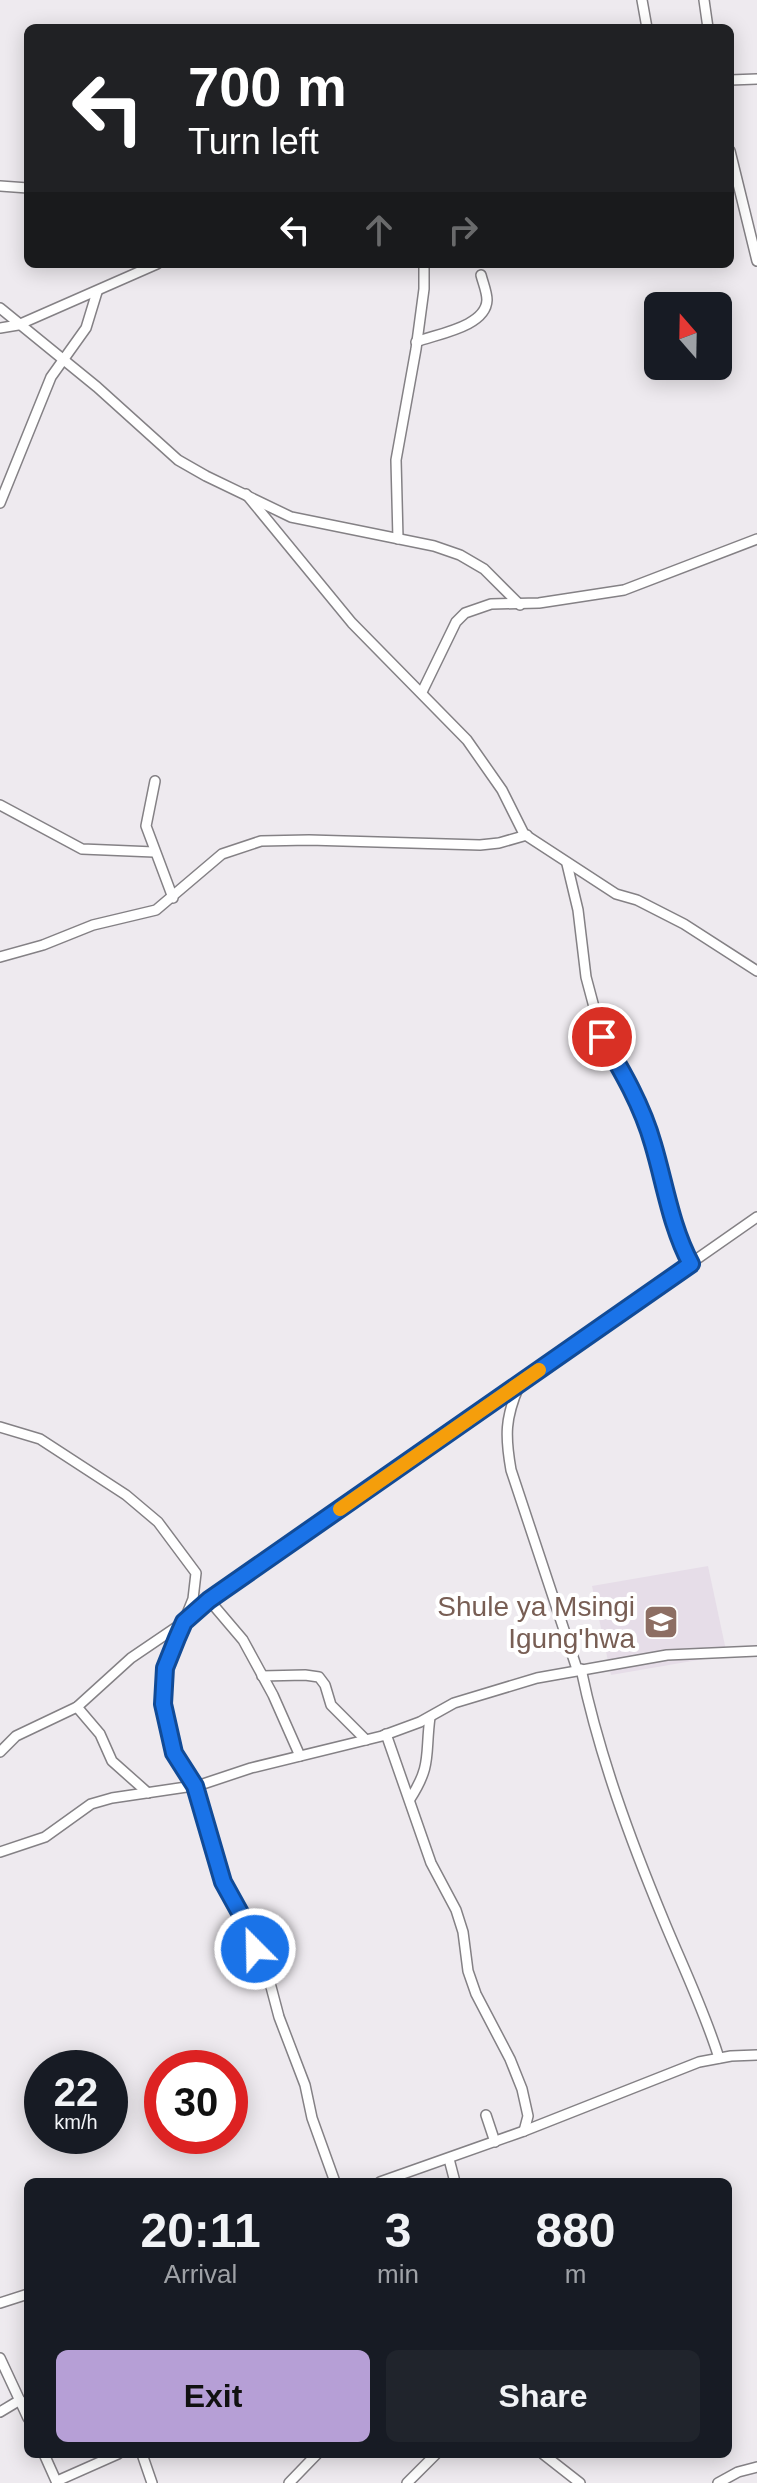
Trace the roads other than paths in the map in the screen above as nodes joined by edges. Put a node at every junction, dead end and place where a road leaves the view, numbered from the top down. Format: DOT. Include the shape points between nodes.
graph roads {
  1 [pos="642,0"];
  2 [pos="704,0"];
  3 [pos="646,24"];
  4 [pos="707,24"];
  5 [pos="757,79"];
  6 [pos="734,80"];
  7 [pos="734,167"];
  8 [pos="0,186"];
  9 [pos="24,188"];
  10 [pos="757,261"];
  11 [pos="148,268"];
  12 [pos="424,268"];
  13 [pos="481,275"];
  14 [pos="97,292"];
  15 [pos="0,308"];
  16 [pos="18,325"];
  17 [pos="0,328"];
  18 [pos="416,342"];
  19 [pos="62,361"];
  20 [pos="246,494"];
  21 [pos="0,503"];
  22 [pos="398,539"];
  23 [pos="757,539"];
  24 [pos="520,605"];
  25 [pos="422,692"];
  26 [pos="155,781"];
  27 [pos="0,805"];
  28 [pos="527,835"];
  29 [pos="154,852"];
  30 [pos="567,864"];
  31 [pos="173,898"];
  32 [pos="0,957"];
  33 [pos="757,971"];
  34 [pos="757,1217"];
  35 [pos="691,1264"];
  36 [pos="520,1383"];
  37 [pos="0,1427"];
  38 [pos="209,1600"];
  39 [pos="184,1622"];
  40 [pos="757,1651"];
  41 [pos="579,1669"];
  42 [pos="262,1676"];
  43 [pos="77,1707"];
  44 [pos="430,1717"];
  45 [pos="386,1734"];
  46 [pos="366,1740"];
  47 [pos="0,1752"];
  48 [pos="300,1756"];
  49 [pos="195,1786"];
  50 [pos="148,1793"];
  51 [pos="410,1799"];
  52 [pos="0,1852"];
  53 [pos="757,2055"];
  54 [pos="719,2058"];
  55 [pos="486,2115"];
  56 [pos="524,2131"];
  57 [pos="495,2142"];
  58 [pos="449,2159"];
  59 [pos="334,2178"];
  60 [pos="392,2178"];
  61 [pos="454,2178"];
  62 [pos="24,2295"];
  63 [pos="0,2303"];
  64 [pos="1,2363"];
  65 [pos="23,2401"];
  66 [pos="0,2412"];
  67 [pos="46,2458"];
  68 [pos="109,2458"];
  69 [pos="143,2458"];
  70 [pos="313,2458"];
  71 [pos="432,2458"];
  72 [pos="548,2458"];
  73 [pos="757,2467"];
  74 [pos="56,2481"];
  75 [pos="150,2482"];
  76 [pos="44,2483"];
  77 [pos="289,2483"];
  78 [pos="407,2483"];
  79 [pos="580,2483"];
  80 [pos="718,2483"];
  1 -- 3 [label="street"];
  2 -- 4 [label="street"];
  5 -- 6 [label="street"];
  7 -- 10 [label="street"];
  8 -- 9 [label="street"];
  11 -- 14 [label="street"];
  12 -- 18 [label="street"];
  13 -- 18 [label="street" via="487,301 480,315"];
  14 -- 16 [label="street"];
  14 -- 19 [label="street" via="86,328"];
  15 -- 16 [label="street"];
  16 -- 17 [label="street"];
  16 -- 19 [label="street"];
  18 -- 22 [label="street" via="396,460"];
  19 -- 20 [label="street" via="178,460"];
  19 -- 21 [label="street"];
  20 -- 22 [label="street" via="291,517"];
  20 -- 25 [label="street" via="327,595"];
  22 -- 24 [label="street" via="460,555 484,569"];
  23 -- 24 [label="street" via="624,590"];
  24 -- 25 [label="street" via="491,604 465,613 443,645"];
  25 -- 28 [label="street" via="467,740"];
  26 -- 29 [label="street" via="146,826"];
  27 -- 29 [label="street" via="82,849"];
  28 -- 30 [label="street"];
  28 -- 31 [label="street" via="480,845 261,841 222,854"];
  29 -- 31 [label="street"];
  30 -- 33 [label="street" via="616,894 684,924"];
  30 -- 35 [label="street" via="602,1037 640,1105"];
  31 -- 32 [label="street" via="143,915 93,925"];
  34 -- 35 [label="street"];
  35 -- 36 [label="street"];
  36 -- 38 [label="street"];
  36 -- 41 [label="street" via="507,1420 511,1470"];
  37 -- 39 [label="street" via="52,1446 158,1522 196,1573"];
  38 -- 39 [label="street"];
  38 -- 42 [label="street" via="240,1635"];
  39 -- 43 [label="street" via="131,1658"];
  39 -- 49 [label="street" via="165,1668 163,1704 174,1753"];
  40 -- 41 [label="street" via="667,1655"];
  41 -- 44 [label="street" via="465,1699"];
  41 -- 54 [label="street" via="607,1769"];
  42 -- 46 [label="street" via="319,1677 331,1705"];
  42 -- 48 [label="street"];
  43 -- 47 [label="street" via="16,1736"];
  43 -- 50 [label="street" via="100,1734 112,1761"];
  44 -- 45 [label="street"];
  44 -- 51 [label="street" via="428,1763"];
  45 -- 46 [label="street"];
  45 -- 51 [label="street"];
  46 -- 48 [label="street"];
  48 -- 49 [label="street"];
  49 -- 50 [label="street"];
  49 -- 59 [label="street" via="220,1874 270,1983"];
  50 -- 52 [label="street" via="91,1804 45,1837"];
  51 -- 56 [label="street" via="436,1875 456,1910 476,1994 522,2089 528,2116"];
  53 -- 54 [label="street"];
  54 -- 56 [label="street"];
  55 -- 57 [label="street"];
  56 -- 57 [label="street"];
  57 -- 58 [label="street"];
  58 -- 60 [label="street"];
  58 -- 61 [label="street"];
  62 -- 63 [label="street"];
  64 -- 65 [label="street"];
  65 -- 66 [label="street"];
  67 -- 74 [label="street"];
  68 -- 74 [label="street"];
  69 -- 75 [label="street"];
  70 -- 77 [label="street"];
  71 -- 78 [label="street"];
  72 -- 79 [label="street"];
  73 -- 80 [label="street"];
  74 -- 76 [label="street"];
}
